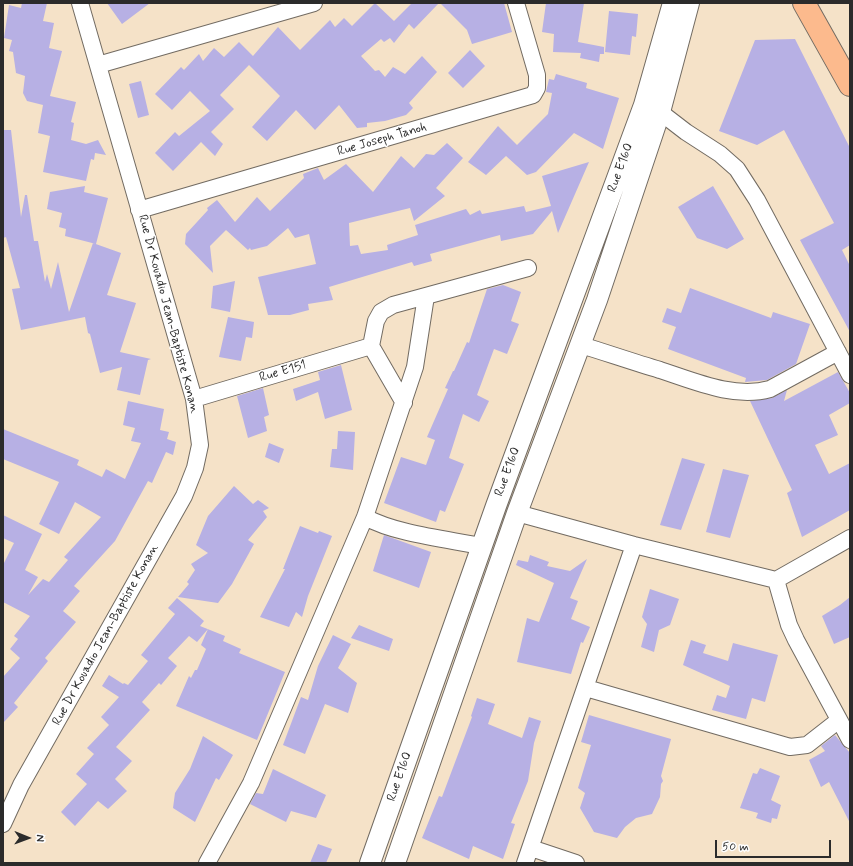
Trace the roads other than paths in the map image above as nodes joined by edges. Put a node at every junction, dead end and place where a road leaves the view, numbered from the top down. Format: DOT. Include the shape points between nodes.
graph roads {
  1 [pos="80,3"];
  2 [pos="314,3"];
  3 [pos="516,3"];
  4 [pos="673,3"];
  5 [pos="688,3"];
  6 [pos="804,3"];
  7 [pos="98,65"];
  8 [pos="651,82"];
  9 [pos="850,85"];
  10 [pos="660,112"];
  11 [pos="139,210"];
  12 [pos="528,268"];
  13 [pos="426,296"];
  14 [pos="580,345"];
  15 [pos="372,346"];
  16 [pos="838,352"];
  17 [pos="850,375"];
  18 [pos="194,399"];
  19 [pos="404,403"];
  20 [pos="517,513"];
  21 [pos="365,517"];
  22 [pos="850,538"];
  23 [pos="634,545"];
  24 [pos="482,546"];
  25 [pos="776,580"];
  26 [pos="586,688"];
  27 [pos="839,720"];
  28 [pos="850,740"];
  29 [pos="3,824"];
  30 [pos="531,848"];
  31 [pos="207,863"];
  32 [pos="370,863"];
  33 [pos="395,863"];
  34 [pos="525,863"];
  35 [pos="576,863"];
  1 -- 7 [label="street, Rue Dr Kouadio Jean-Baptiste Konan"];
  2 -- 7 [label="street"];
  3 -- 11 [label="street, Rue Joseph Tanoh" via="537,75 538,84 533,95"];
  4 -- 8 [label="street, Rue E160"];
  5 -- 10 [label="street, Rue E160"];
  6 -- 9 [label="main road"];
  7 -- 11 [label="street, Rue Dr Kouadio Jean-Baptiste Konan"];
  8 -- 10 [label="street"];
  8 -- 24 [label="street, Rue E160"];
  10 -- 14 [label="street, Rue E160"];
  10 -- 16 [label="street" via="737,169 757,200"];
  11 -- 18 [label="street, Rue Dr Kouadio Jean-Baptiste Konan"];
  12 -- 13 [label="street"];
  13 -- 15 [label="street" via="393,305 381,312 374,326"];
  13 -- 19 [label="street" via="415,367"];
  14 -- 16 [label="street" via="712,387 748,392 770,389"];
  14 -- 20 [label="street, Rue E160"];
  15 -- 18 [label="street, Rue E151"];
  15 -- 19 [label="street"];
  16 -- 17 [label="street"];
  18 -- 29 [label="street, Rue Dr Kouadio Jean-Baptiste Konan" via="200,445 195,468 184,496 25,778"];
  19 -- 21 [label="street"];
  20 -- 23 [label="street"];
  20 -- 33 [label="street, Rue E160"];
  21 -- 24 [label="street" via="393,528"];
  21 -- 31 [label="street" via="258,770"];
  22 -- 25 [label="street"];
  23 -- 25 [label="street"];
  23 -- 26 [label="street"];
  24 -- 32 [label="street, Rue E160"];
  25 -- 27 [label="street" via="789,625"];
  26 -- 27 [label="street" via="790,747 807,745"];
  26 -- 30 [label="street"];
  27 -- 28 [label="street"];
  30 -- 34 [label="street"];
  30 -- 35 [label="street"];
}
